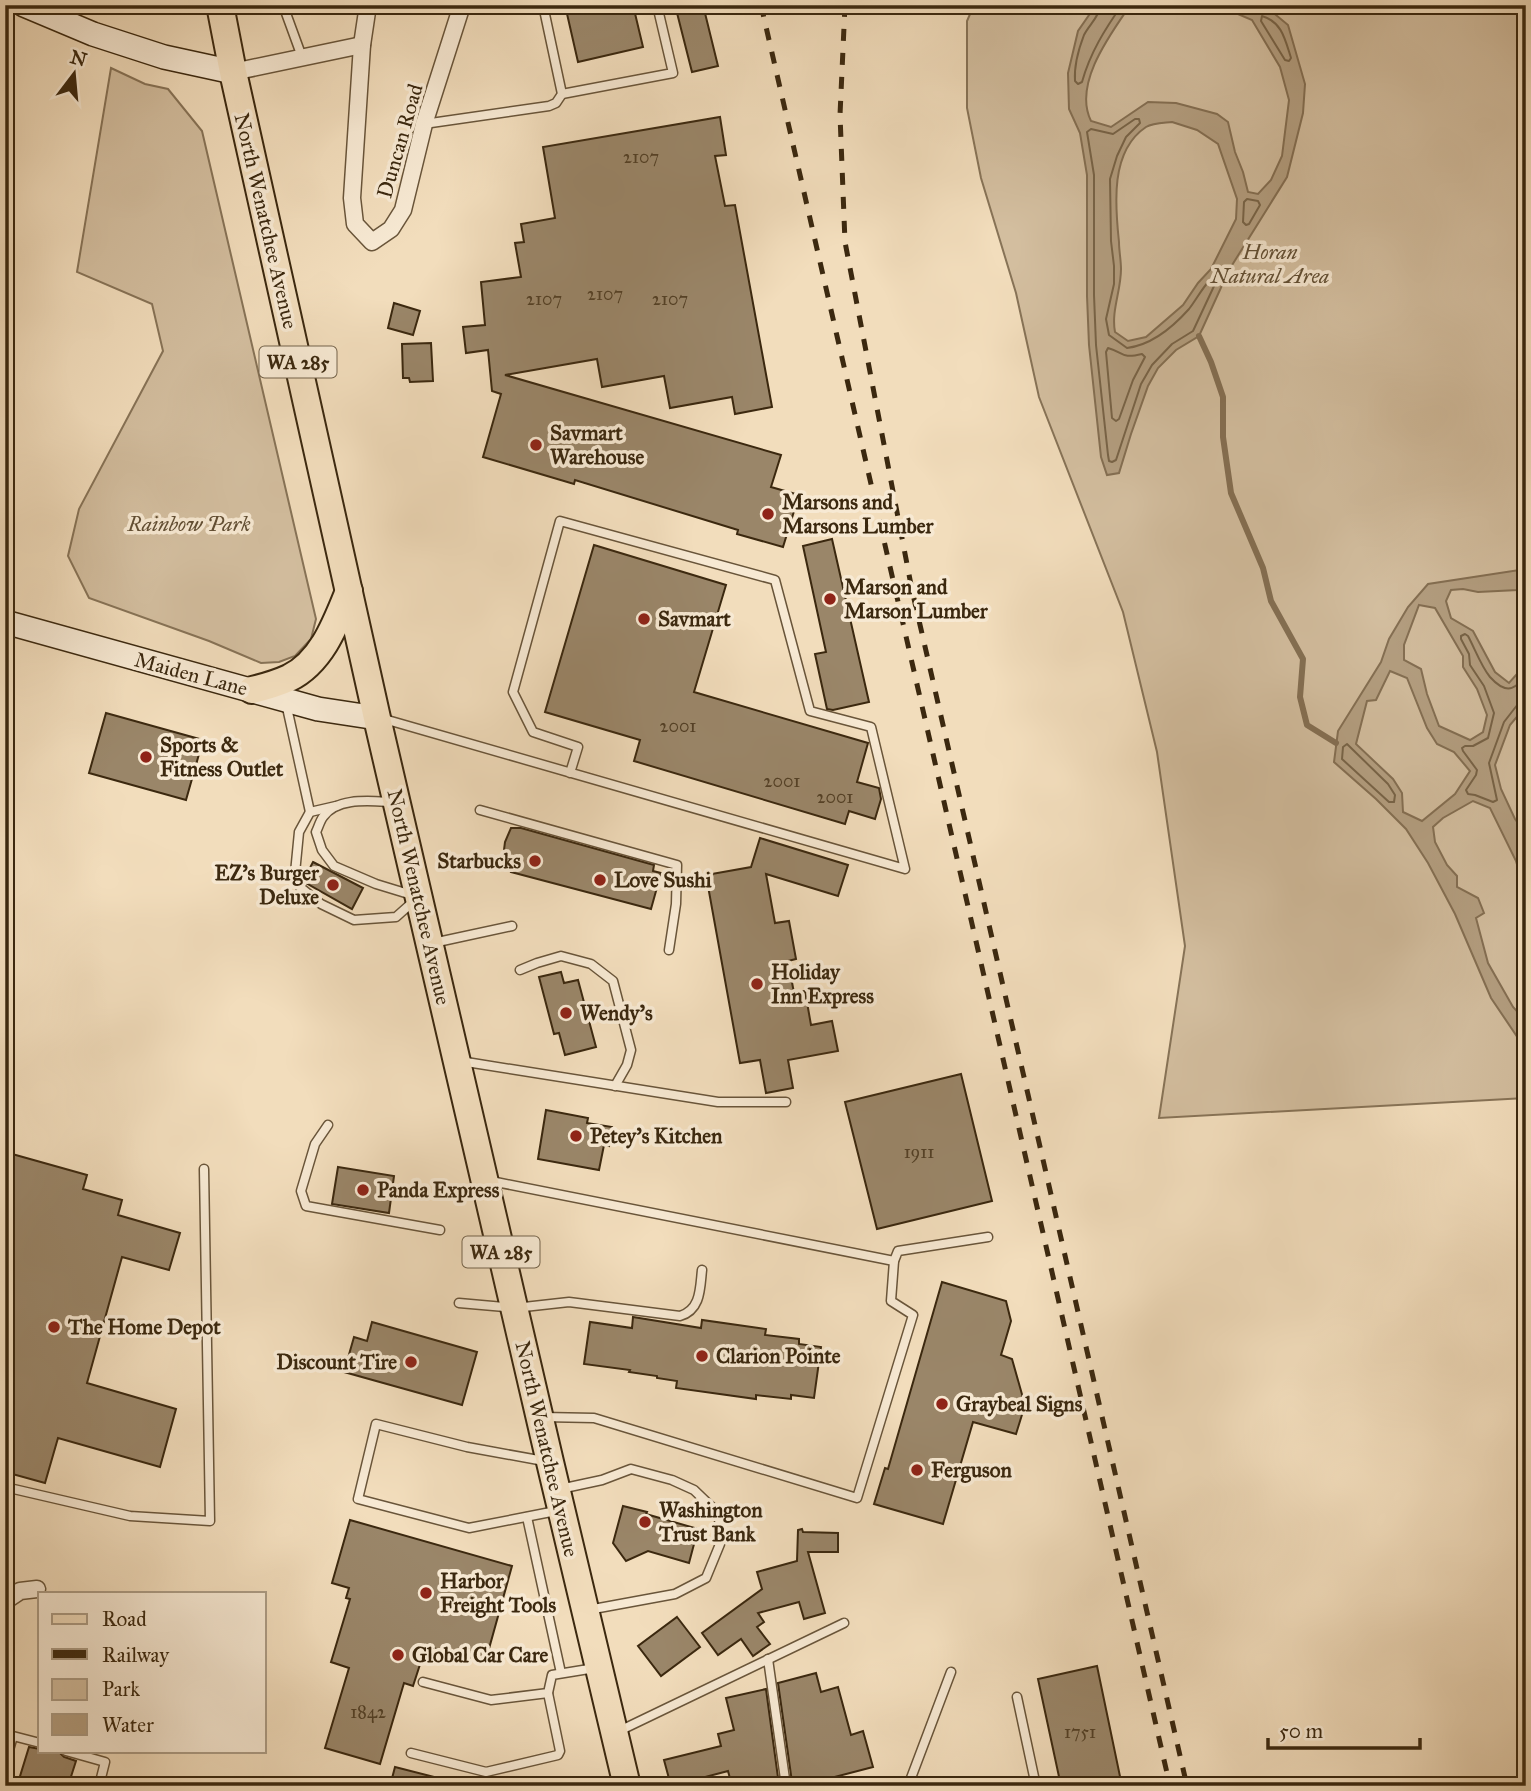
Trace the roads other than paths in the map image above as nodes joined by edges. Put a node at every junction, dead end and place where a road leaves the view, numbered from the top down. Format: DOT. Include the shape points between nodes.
graph roads {
  1 [pos="24,5"];
  2 [pos="220,5"];
  3 [pos="283,5"];
  4 [pos="368,5"];
  5 [pos="461,5"];
  6 [pos="543,5"];
  7 [pos="657,5"];
  8 [pos="362,45"];
  9 [pos="302,57"];
  10 [pos="233,72"];
  11 [pos="562,94"];
  12 [pos="424,124"];
  13 [pos="349,592"];
  14 [pos="5,622"];
  15 [pos="252,691"];
  16 [pos="285,700"];
  17 [pos="377,718"];
  18 [pos="570,773"];
  19 [pos="397,802"];
  20 [pos="336,806"];
  21 [pos="480,810"];
  22 [pos="310,812"];
  23 [pos="419,897"];
  24 [pos="512,926"];
  25 [pos="430,943"];
  26 [pos="669,950"];
  27 [pos="520,970"];
  28 [pos="457,1060"];
  29 [pos="615,1086"];
  30 [pos="786,1102"];
  31 [pos="328,1125"];
  32 [pos="204,1169"];
  33 [pos="485,1180"];
  34 [pos="440,1230"];
  35 [pos="988,1237"];
  36 [pos="894,1261"];
  37 [pos="702,1270"];
  38 [pos="459,1303"];
  39 [pos="514,1308"];
  40 [pos="540,1417"];
  41 [pos="550,1462"];
  42 [pos="5,1487"];
  43 [pos="559,1500"];
  44 [pos="527,1517"];
  45 [pos="37,1589"];
  46 [pos="5,1601"];
  47 [pos="586,1611"];
  48 [pos="844,1623"];
  49 [pos="768,1659"];
  50 [pos="599,1667"];
  51 [pos="951,1672"];
  52 [pos="561,1673"];
  53 [pos="423,1682"];
  54 [pos="548,1693"];
  55 [pos="1017,1697"];
  56 [pos="615,1733"];
  57 [pos="38,1742"];
  58 [pos="70,1752"];
  59 [pos="411,1753"];
  60 [pos="5,1764"];
  61 [pos="99,1786"];
  62 [pos="627,1786"];
  63 [pos="786,1786"];
  64 [pos="908,1786"];
  65 [pos="1036,1786"];
  1 -- 10 [label="main road" via="164,57"];
  2 -- 10 [label="main road, North Wenatchee Avenue / WA 285"];
  3 -- 9 [label="lane"];
  4 -- 8 [label="street, Duncan Road"];
  5 -- 12 [label="street, Duncan Road"];
  6 -- 11 [label="lane"];
  7 -- 11 [label="lane" via="673,73"];
  8 -- 9 [label="street"];
  8 -- 12 [label="street, Duncan Road" via="352,198 355,224 372,242 391,229 403,210"];
  9 -- 10 [label="street"];
  10 -- 13 [label="main road, North Wenatchee Avenue / WA 285"];
  11 -- 12 [label="lane" via="550,106"];
  13 -- 15 [label="main road" via="333,630 305,666"];
  13 -- 17 [label="main road, North Wenatchee Avenue / WA 285"];
  14 -- 15 [label="main road, Maiden Lane"];
  15 -- 16 [label="main road, Maiden Lane"];
  16 -- 17 [label="main road, Maiden Lane"];
  16 -- 22 [label="lane"];
  17 -- 18 [label="lane"];
  17 -- 19 [label="main road, North Wenatchee Avenue / WA 285"];
  18 -- 18 [label="lane" via="624,788 905,869 871,727 810,711 775,580 560,521 513,692 533,732 578,747"];
  19 -- 20 [label="lane"];
  19 -- 23 [label="main road, North Wenatchee Avenue / WA 285"];
  20 -- 22 [label="lane"];
  20 -- 23 [label="lane" via="323,816 316,832 334,866"];
  21 -- 26 [label="lane" via="677,865"];
  22 -- 23 [label="lane" via="299,832 295,873 300,887 321,904 354,920 396,917"];
  23 -- 25 [label="main road, North Wenatchee Avenue / WA 285"];
  24 -- 25 [label="lane"];
  25 -- 28 [label="main road, North Wenatchee Avenue / WA 285"];
  27 -- 29 [label="lane" via="561,956 591,964 613,981 631,1050"];
  28 -- 29 [label="lane"];
  28 -- 33 [label="main road, North Wenatchee Avenue / WA 285"];
  29 -- 30 [label="lane" via="718,1102"];
  31 -- 34 [label="lane" via="315,1144 301,1191 306,1206"];
  32 -- 42 [label="lane" via="210,1521 130,1516"];
  33 -- 36 [label="lane"];
  33 -- 39 [label="main road, North Wenatchee Avenue / WA 285"];
  35 -- 36 [label="lane" via="898,1251"];
  36 -- 40 [label="lane" via="891,1301 913,1315 857,1499 594,1418"];
  37 -- 39 [label="lane" via="697,1304 681,1316 569,1301"];
  38 -- 39 [label="lane"];
  39 -- 40 [label="main road, North Wenatchee Avenue / WA 285"];
  40 -- 41 [label="main road, North Wenatchee Avenue / WA 285"];
  41 -- 43 [label="main road, North Wenatchee Avenue / WA 285"];
  41 -- 44 [label="lane" via="376,1424 358,1499 469,1528"];
  43 -- 44 [label="lane"];
  43 -- 47 [label="main road, North Wenatchee Avenue / WA 285"];
  43 -- 47 [label="lane" via="631,1469 694,1490 719,1514 720,1544 706,1578 675,1594"];
  44 -- 52 [label="lane"];
  45 -- 46 [label="street" via="20,1591"];
  47 -- 50 [label="main road, North Wenatchee Avenue / WA 285"];
  48 -- 49 [label="lane"];
  49 -- 56 [label="lane"];
  49 -- 63 [label="lane"];
  50 -- 52 [label="lane"];
  50 -- 56 [label="main road, North Wenatchee Avenue / WA 285"];
  51 -- 64 [label="lane"];
  52 -- 54 [label="lane" via="552,1675"];
  53 -- 54 [label="lane" via="491,1700"];
  54 -- 59 [label="lane" via="558,1755 486,1772"];
  55 -- 65 [label="lane"];
  56 -- 62 [label="main road, North Wenatchee Avenue / WA 285"];
  57 -- 60 [label="lane" via="13,1736"];
  58 -- 61 [label="lane" via="105,1762"];
}
